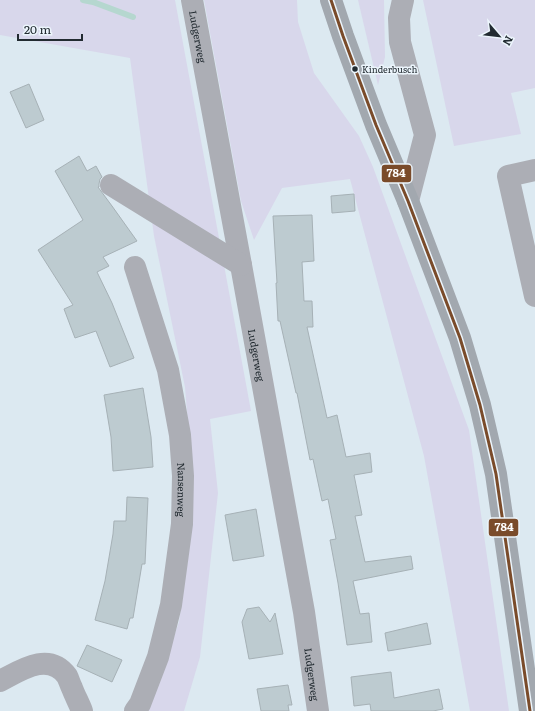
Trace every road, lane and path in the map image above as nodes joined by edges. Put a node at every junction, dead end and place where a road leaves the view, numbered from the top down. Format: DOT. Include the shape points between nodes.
graph roads {
  1 [pos="192,0"];
  2 [pos="331,0"];
  3 [pos="403,0"];
  4 [pos="535,170"];
  5 [pos="111,185"];
  6 [pos="408,201"];
  7 [pos="241,265"];
  8 [pos="135,267"];
  9 [pos="535,296"];
  10 [pos="528,646"];
  11 [pos="0,681"];
  12 [pos="82,711"];
  13 [pos="135,711"];
  14 [pos="318,711"];
  15 [pos="530,711"];
  1 -- 7 [label="street, Ludgerweg"];
  2 -- 6 [label="main road" via="376,125"];
  3 -- 6 [label="street" via="399,18 400,42 425,135"];
  4 -- 9 [label="street" via="508,176"];
  5 -- 7 [label="street"];
  6 -- 10 [label="main road" via="460,338 480,405 496,474"];
  7 -- 14 [label="street, Ludgerweg" via="304,612"];
  8 -- 13 [label="street, Nansenweg" via="168,370 180,435 182,476 182,524 171,605 158,657"];
  10 -- 15 [label="main road"];
  11 -- 12 [label="street" via="36,664 49,663 59,668 67,677"];
}
